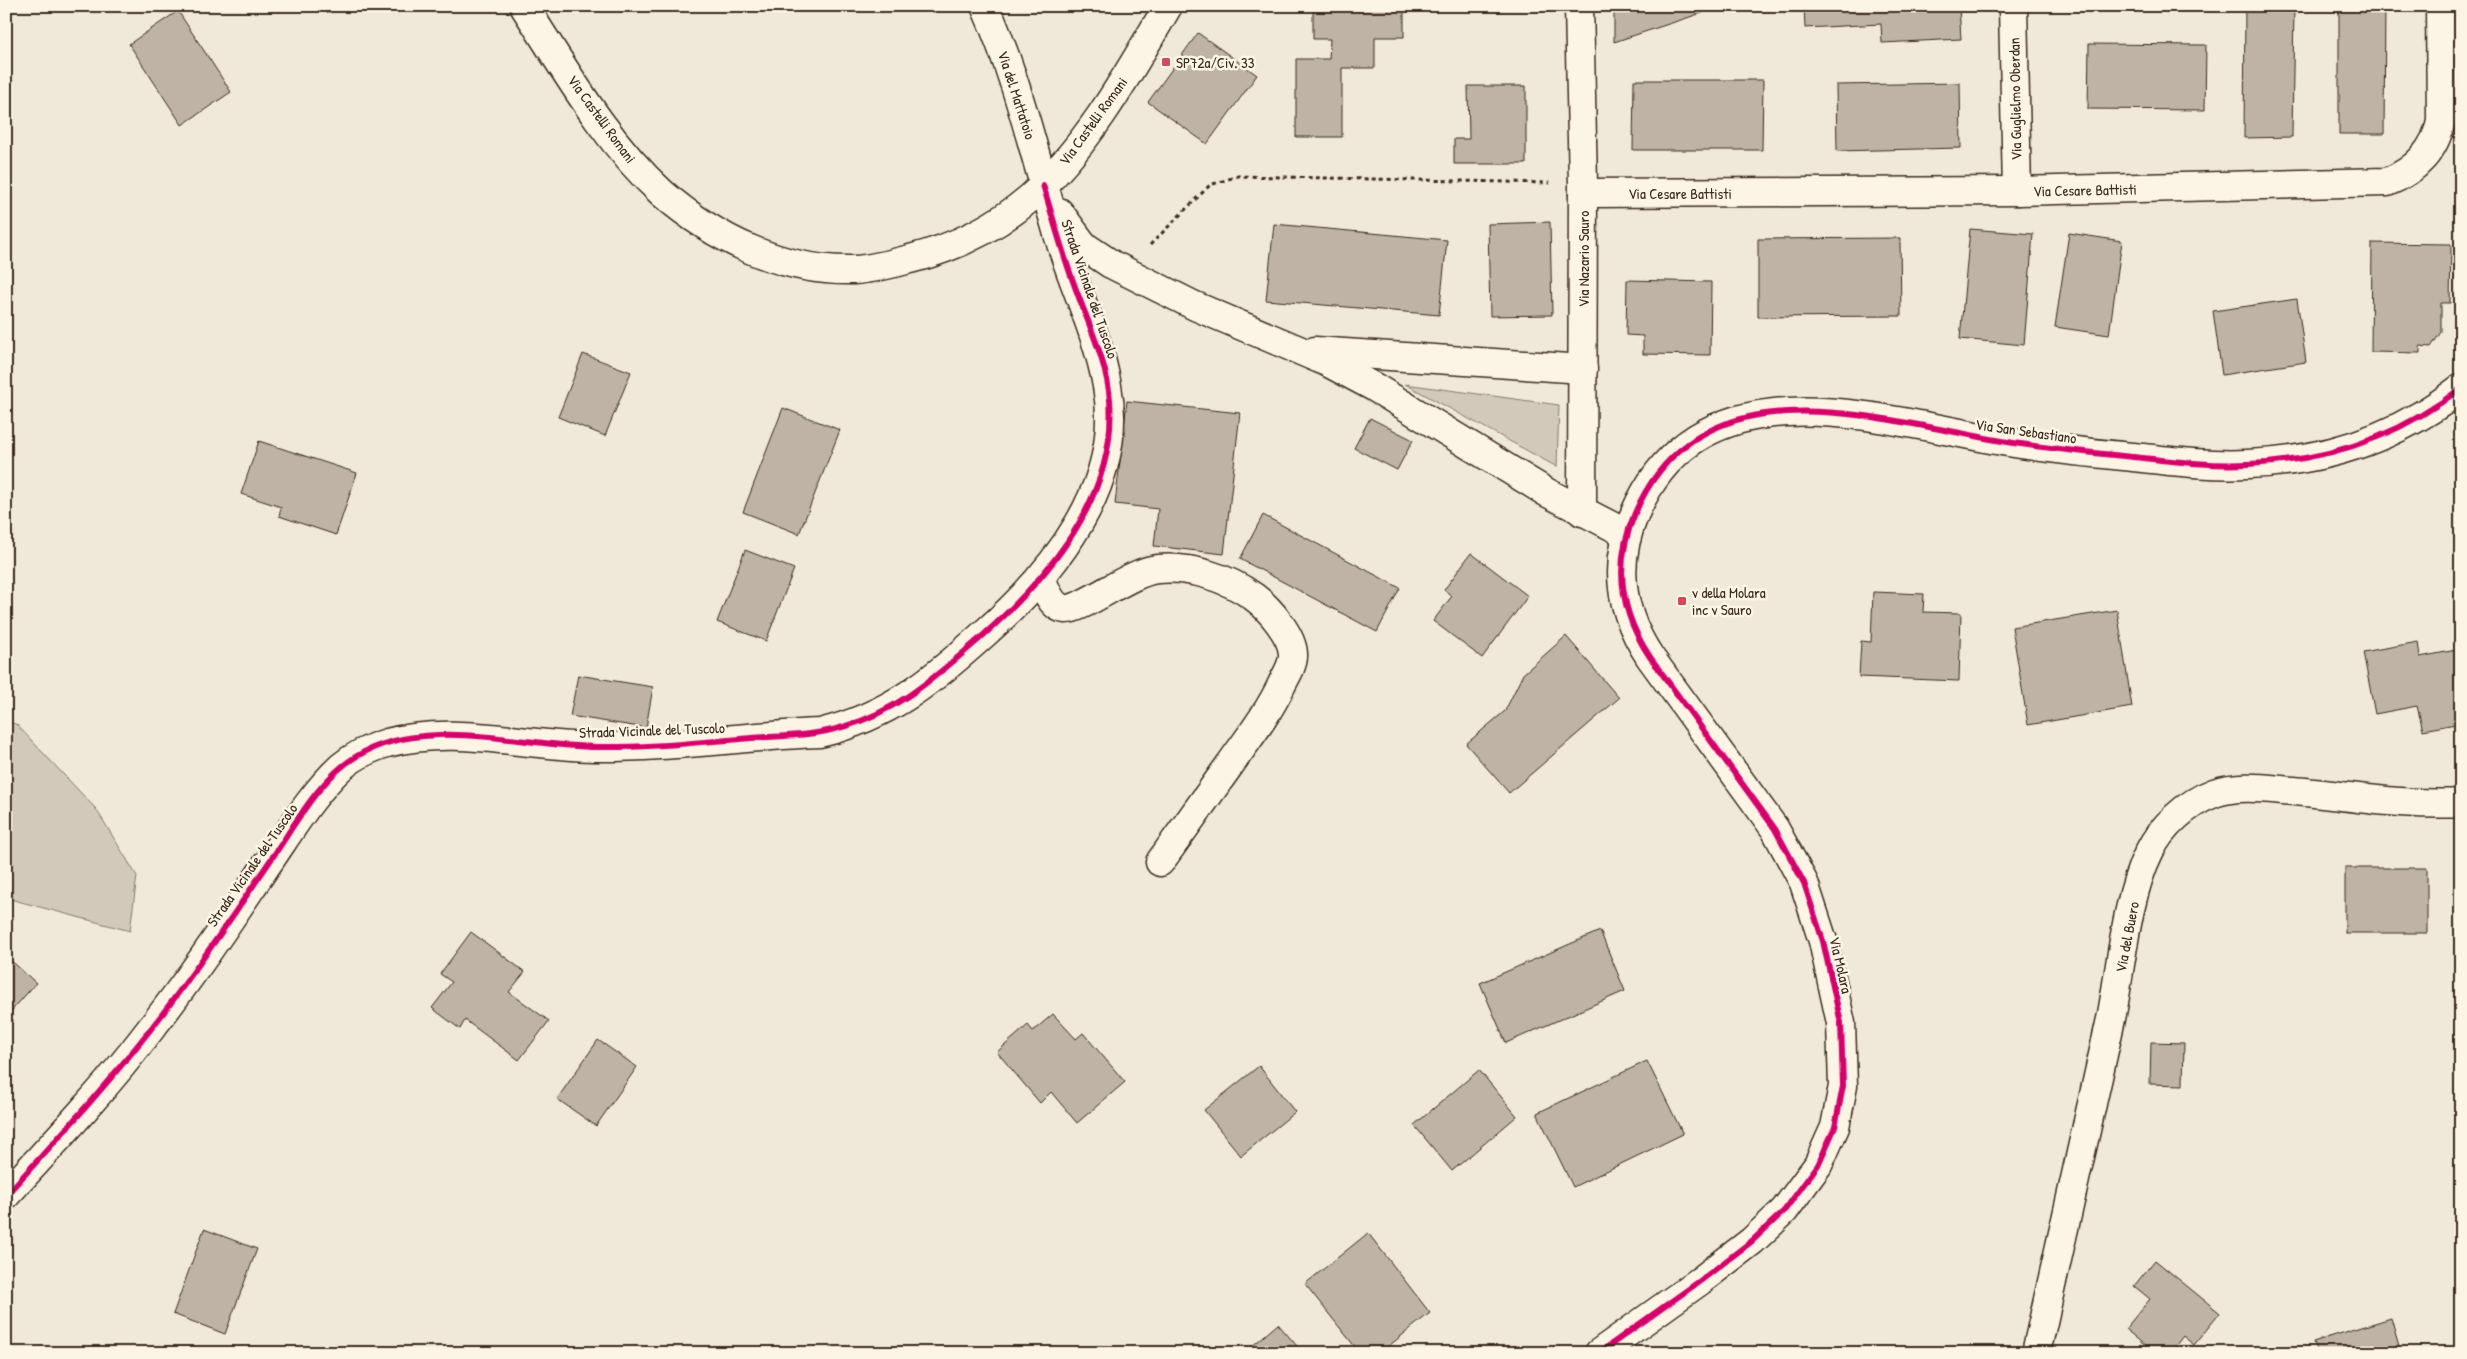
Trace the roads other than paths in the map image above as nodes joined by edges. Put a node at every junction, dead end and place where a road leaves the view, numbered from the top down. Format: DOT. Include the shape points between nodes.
graph roads {
  1 [pos="524,6"];
  2 [pos="985,6"];
  3 [pos="1168,6"];
  4 [pos="1579,6"];
  5 [pos="2013,6"];
  6 [pos="2440,6"];
  7 [pos="1043,185"];
  8 [pos="1583,189"];
  9 [pos="2017,191"];
  10 [pos="1302,350"];
  11 [pos="1582,369"];
  12 [pos="2461,388"];
  13 [pos="1582,512"];
  14 [pos="1627,534"];
  15 [pos="1041,577"];
  16 [pos="2461,803"];
  17 [pos="1160,862"];
  18 [pos="6,1195"];
  19 [pos="1599,1353"];
  20 [pos="2036,1353"];
  1 -- 7 [label="street, Via Castelli Romani" via="602,124 637,168 696,220 734,242 773,258 810,267 855,270 940,251 977,234 1015,210"];
  2 -- 7 [label="street, Via del Mattatoio" via="1014,78"];
  3 -- 7 [label="street, Via Castelli Romani" via="1095,123"];
  4 -- 8 [label="street, Via Nazario Sauro"];
  5 -- 9 [label="street, Via Guglielmo Oberdan"];
  6 -- 9 [label="street, Via Cesare Battisti" via="2439,131 2422,160 2397,178 2387,182"];
  7 -- 10 [label="street" via="1062,218 1084,246 1124,271 1212,313"];
  7 -- 15 [label="street, Strada Vicinale del Tuscolo" via="1103,366 1110,403 1104,467 1099,482 1084,513"];
  8 -- 9 [label="street, Via Cesare Battisti"];
  8 -- 11 [label="street, Via Nazario Sauro"];
  10 -- 11 [label="street"];
  10 -- 13 [label="street" via="1374,387"];
  11 -- 13 [label="street, Via Nazario Sauro"];
  12 -- 14 [label="street, Via San Sebastiano" via="2406,425 2370,441 2309,458 2248,464 2187,463 2072,450 1846,413 1795,410 1769,413 1721,424 1683,445 1643,496"];
  13 -- 14 [label="street"];
  14 -- 19 [label="street, Via Molara" via="1622,585 1627,613 1638,639 1775,829 1804,883 1823,941 1841,1023 1843,1086 1835,1127 1818,1165 1784,1211 1752,1241 1700,1281"];
  15 -- 17 [label="street" via="1055,605 1065,609 1075,607 1131,576 1157,569 1186,569 1246,591 1262,603 1292,644 1293,657 1270,710"];
  15 -- 18 [label="street, Strada Vicinale del Tuscolo" via="1003,617 925,684 875,715 838,729 628,747 429,736 386,743 356,756 329,779 299,818 192,974 127,1060"];
  16 -- 20 [label="street, Via del Buero" via="2261,788 2231,789 2194,803 2168,824 2144,864 2132,904 2099,1076"];
}
